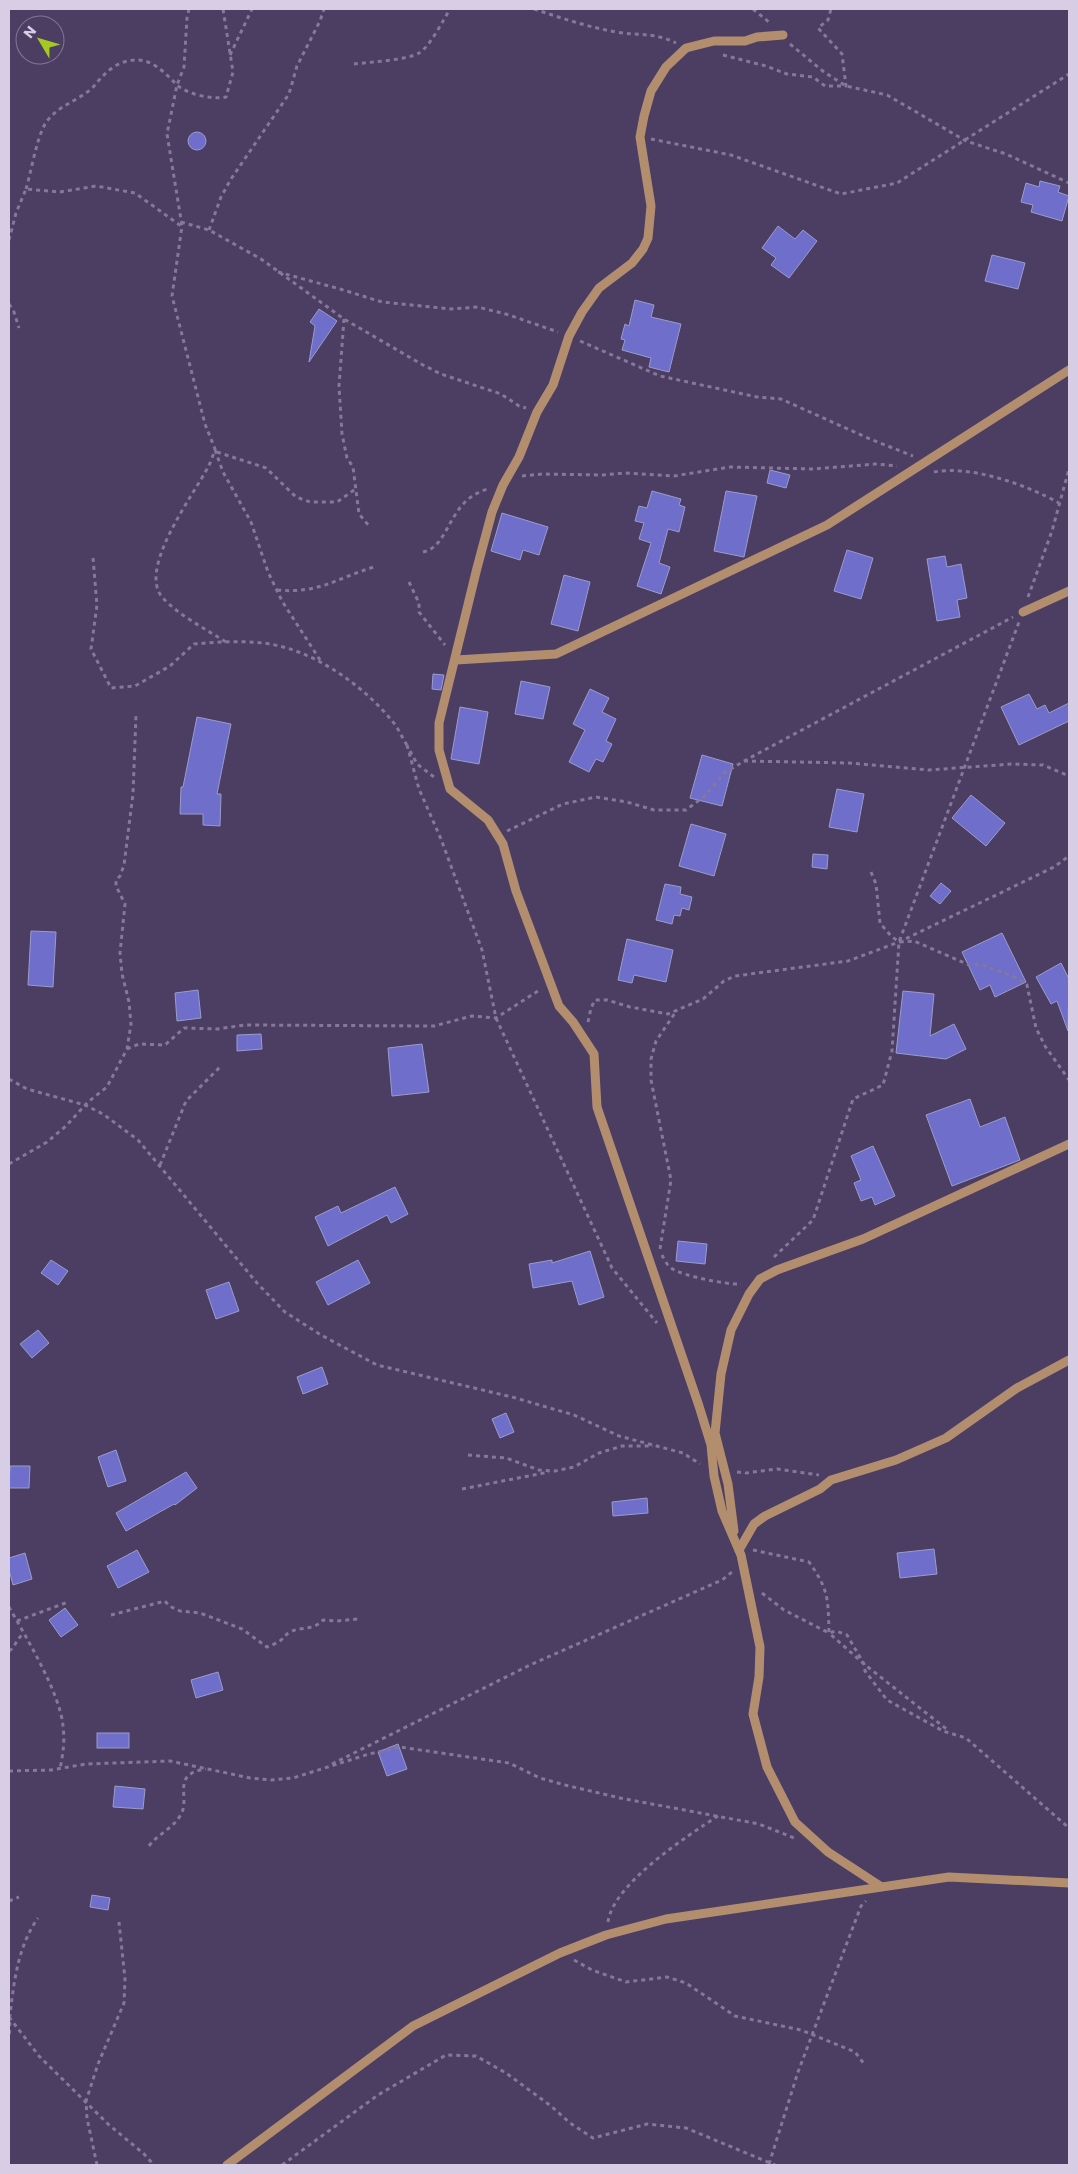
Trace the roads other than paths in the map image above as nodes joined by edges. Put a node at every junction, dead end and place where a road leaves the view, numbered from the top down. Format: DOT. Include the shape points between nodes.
graph roads {
  1 [pos="783,35"];
  2 [pos="1069,370"];
  3 [pos="1069,591"];
  4 [pos="1023,612"];
  5 [pos="456,660"];
  6 [pos="1069,1144"];
  7 [pos="1069,1360"];
  8 [pos="739,1549"];
  9 [pos="1069,1883"];
  10 [pos="880,1886"];
  11 [pos="227,2165"];
  1 -- 5 [label="street" via="745,41 714,41 686,48 666,67 652,92 640,137 651,206 648,238 632,264 599,288 569,336 553,385 537,412 492,512"];
  2 -- 5 [label="street" via="827,525 556,654"];
  3 -- 4 [label="street"];
  5 -- 8 [label="street" via="439,723 439,750 450,789 488,820 503,844 516,891 559,1006 594,1054 596,1107 704,1422 722,1511"];
  6 -- 8 [label="street" via="863,1239 776,1270 760,1279 731,1330 721,1374 714,1433 728,1484"];
  7 -- 8 [label="street" via="1017,1388 946,1438 896,1460 832,1480 765,1516 754,1524"];
  8 -- 10 [label="street" via="760,1647 759,1677 752,1714 767,1767 796,1822 828,1852"];
  9 -- 10 [label="street" via="949,1877"];
  10 -- 11 [label="street" via="666,1919 606,1935 560,1953 413,2026"];
}
